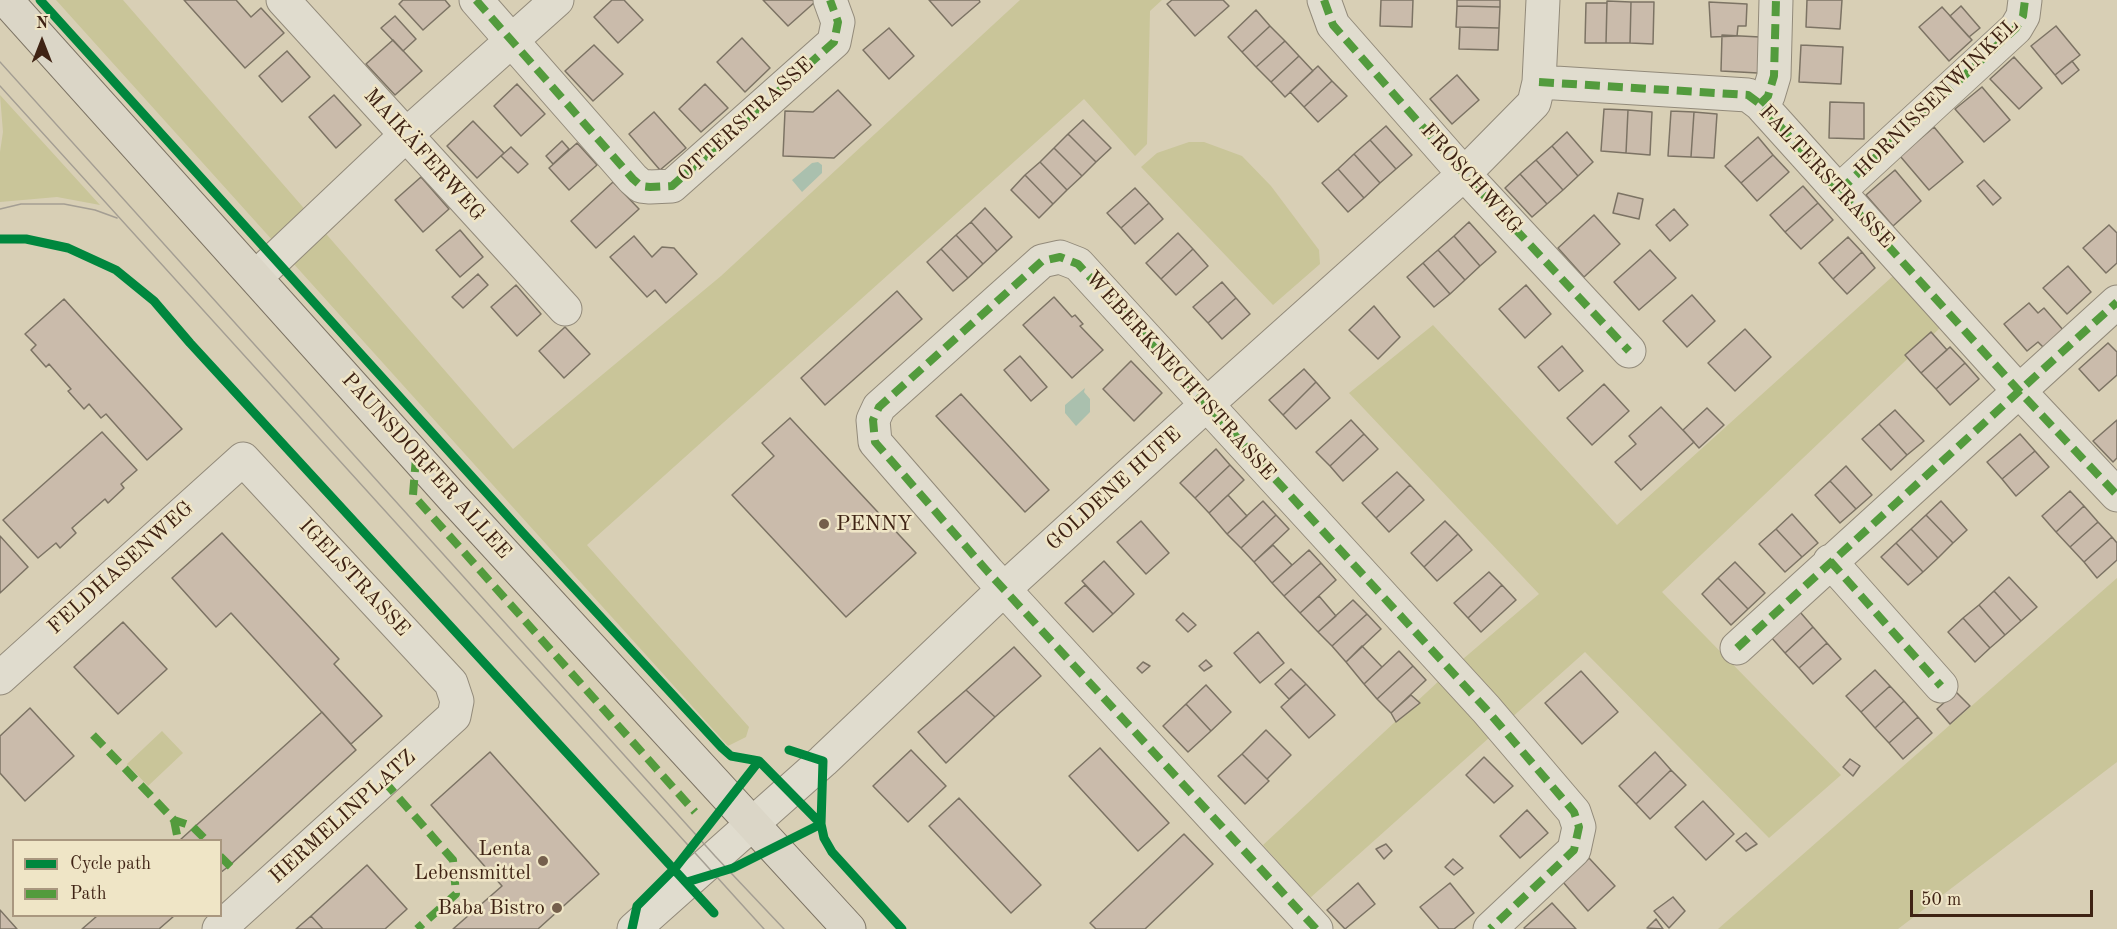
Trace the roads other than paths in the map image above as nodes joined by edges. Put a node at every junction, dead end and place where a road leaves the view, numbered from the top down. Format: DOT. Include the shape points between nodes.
graph roads {
  1 [pos="6,0"];
  2 [pos="283,0"];
  3 [pos="476,0"];
  4 [pos="557,0"];
  5 [pos="830,0"];
  6 [pos="1324,0"];
  7 [pos="1543,0"];
  8 [pos="1776,0"];
  9 [pos="2025,0"];
  10 [pos="513,41"];
  11 [pos="1539,82"];
  12 [pos="1760,104"];
  13 [pos="406,135"];
  14 [pos="1464,174"];
  15 [pos="1839,191"];
  16 [pos="256,277"];
  17 [pos="2117,302"];
  18 [pos="565,309"];
  19 [pos="1629,351"];
  20 [pos="2019,391"];
  21 [pos="1206,405"];
  22 [pos="243,459"];
  23 [pos="2117,495"];
  24 [pos="1830,561"];
  25 [pos="1004,589"];
  26 [pos="1737,648"];
  27 [pos="0,678"];
  28 [pos="1941,686"];
  29 [pos="457,701"];
  30 [pos="751,823"];
  31 [pos="219,929"];
  32 [pos="634,929"];
  33 [pos="849,929"];
  34 [pos="1316,929"];
  35 [pos="1490,929"];
  1 -- 16 [label="main road, PAUNSDORFER ALLEE"];
  2 -- 13 [label="street, MAIKÄFERWEG"];
  3 -- 10 [label="street, OTTERSTRASSE"];
  4 -- 10 [label="street"];
  5 -- 10 [label="street, OTTERSTRASSE" via="838,22 834,42 672,186 641,186 633,179"];
  6 -- 14 [label="street, FROSCHWEG" via="1333,25"];
  7 -- 11 [label="street, GOLDENE HUFE"];
  8 -- 12 [label="street" via="1774,76 1768,96"];
  9 -- 15 [label="street, HORNISSENWINKEL" via="2016,28"];
  10 -- 13 [label="street"];
  11 -- 12 [label="street, FALTERSTRASSE" via="1738,94 1748,95"];
  11 -- 14 [label="street, GOLDENE HUFE" via="1534,103"];
  12 -- 15 [label="street, FALTERSTRASSE"];
  13 -- 16 [label="street"];
  13 -- 18 [label="street, MAIKÄFERWEG"];
  14 -- 19 [label="street, FROSCHWEG"];
  14 -- 21 [label="street, GOLDENE HUFE"];
  15 -- 20 [label="street, FALTERSTRASSE"];
  16 -- 30 [label="main road, PAUNSDORFER ALLEE"];
  17 -- 20 [label="street"];
  20 -- 23 [label="street, FALTERSTRASSE"];
  20 -- 24 [label="street"];
  21 -- 25 [label="street, GOLDENE HUFE"];
  21 -- 25 [label="street, WEBERKNECHTSTRASSE" via="1078,264 1060,256 1042,261 953,338 879,406 873,420 875,442"];
  21 -- 35 [label="street, WEBERKNECHTSTRASSE" via="1486,709 1574,812 1579,827 1574,850"];
  22 -- 27 [label="street, FELDHASENWEG"];
  22 -- 29 [label="street, IGELSTRASSE" via="451,683"];
  24 -- 26 [label="street"];
  24 -- 28 [label="street"];
  25 -- 30 [label="street, GOLDENE HUFE" via="823,761"];
  25 -- 34 [label="street, WEBERKNECHTSTRASSE"];
  29 -- 31 [label="street, HERMELINPLATZ" via="454,716"];
  30 -- 32 [label="street, GOLDENE HUFE"];
  30 -- 33 [label="main road, PAUNSDORFER ALLEE"];
}
